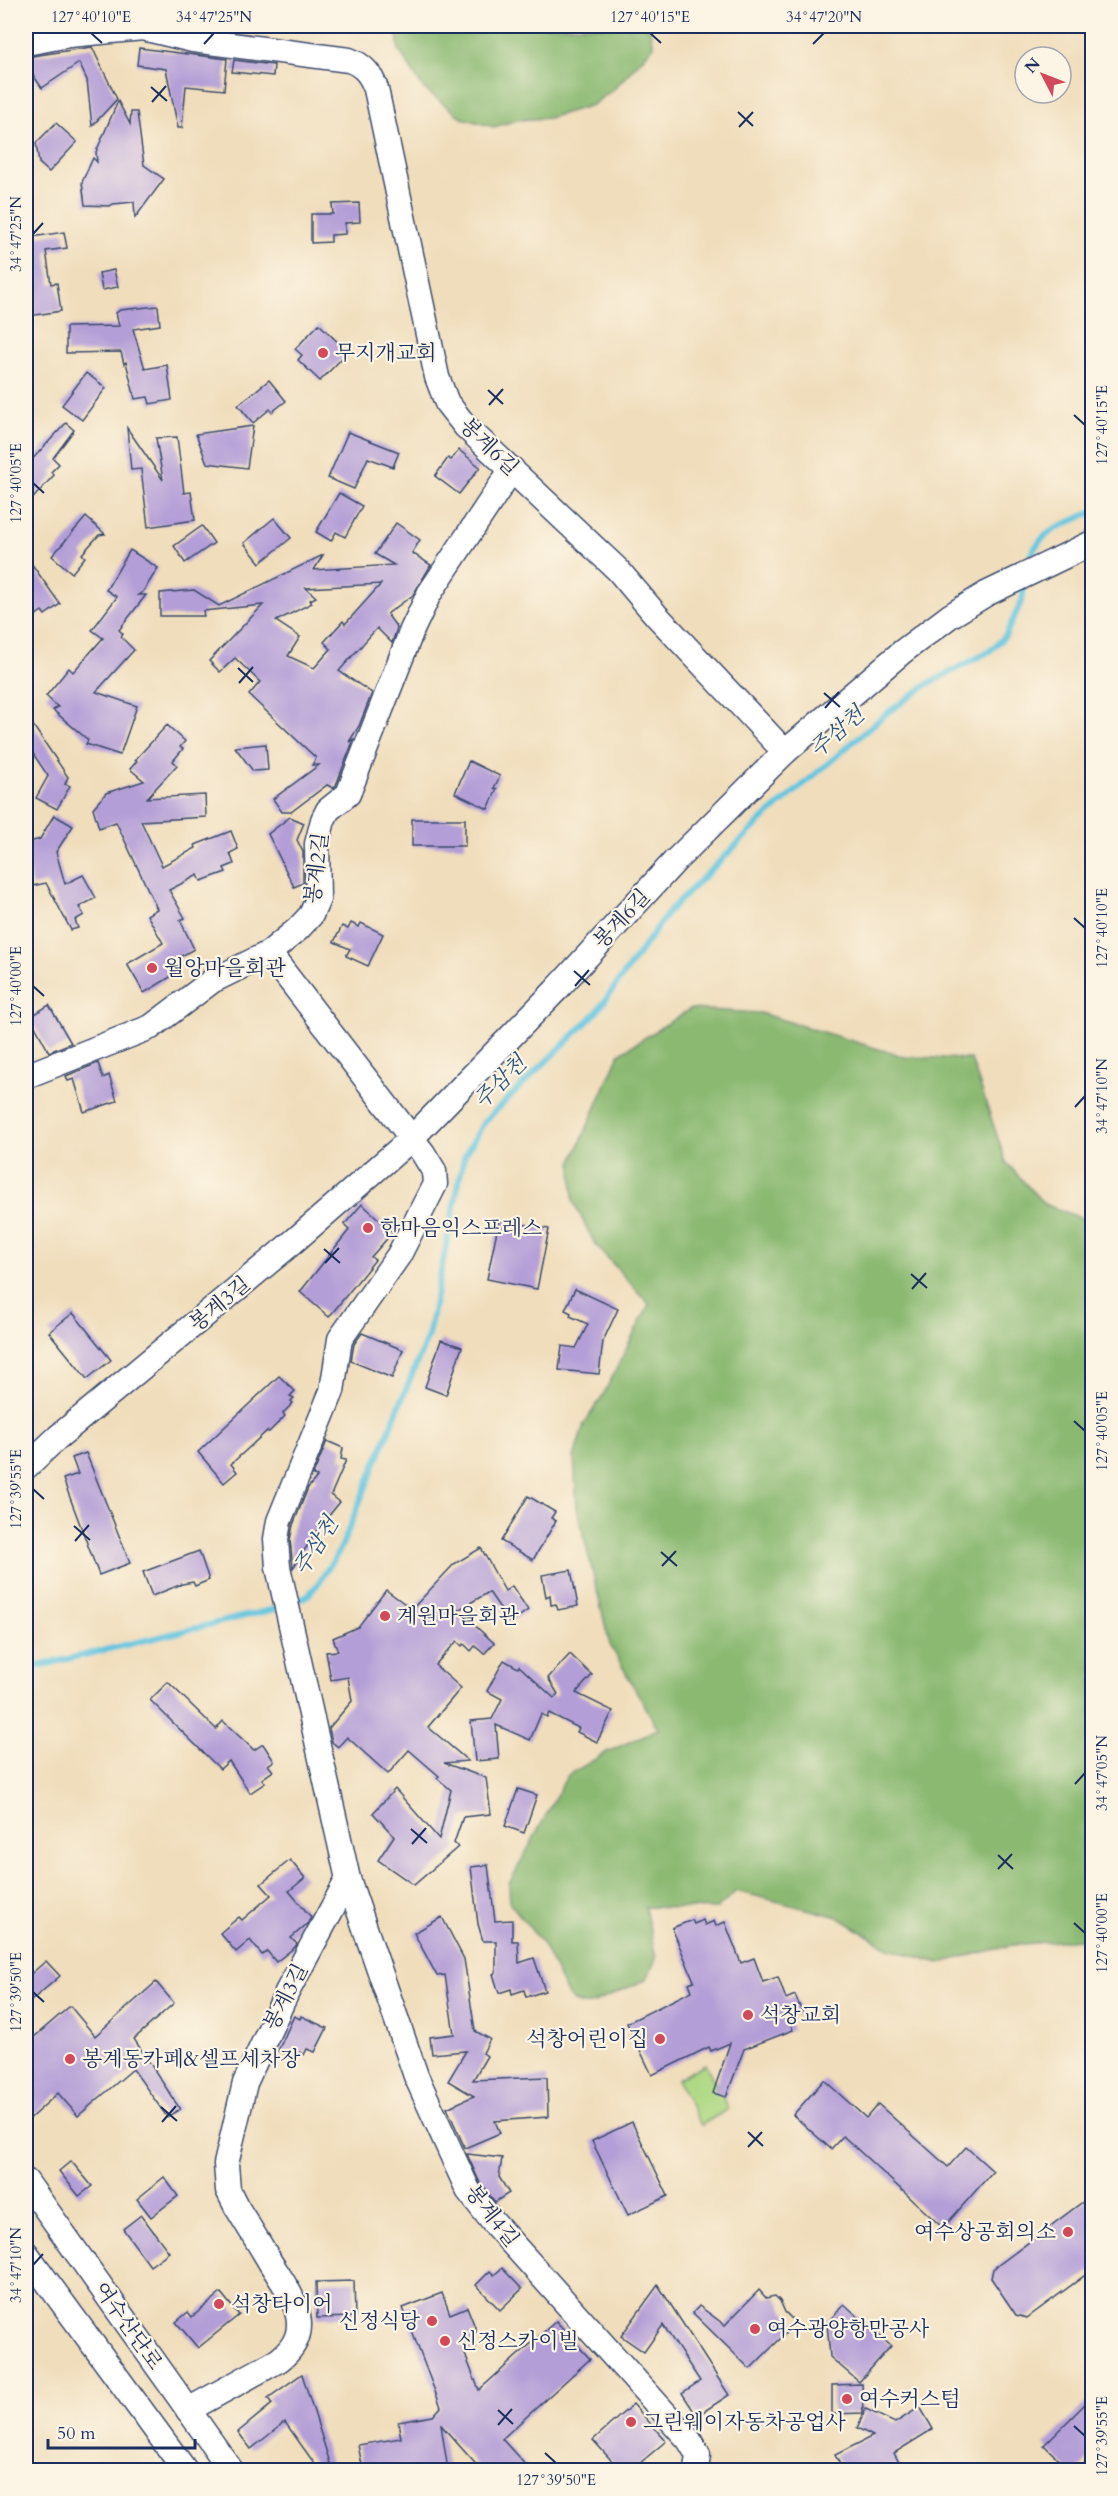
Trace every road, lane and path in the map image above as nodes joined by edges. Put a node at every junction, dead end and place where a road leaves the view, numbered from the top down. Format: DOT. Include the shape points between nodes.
graph roads {
  1 [pos="26,43"];
  2 [pos="512,469"];
  3 [pos="1092,543"];
  4 [pos="785,752"];
  5 [pos="269,953"];
  6 [pos="26,1076"];
  7 [pos="411,1139"];
  8 [pos="26,1467"];
  9 [pos="348,1879"];
  10 [pos="26,2181"];
  11 [pos="26,2253"];
  12 [pos="188,2410"];
  13 [pos="185,2470"];
  14 [pos="231,2470"];
  15 [pos="696,2470"];
  1 -- 2 [label="street, 봉계6길" via="143,28 193,40 350,60 365,69 376,89 440,390 459,420"];
  2 -- 4 [label="street, 봉계6길" via="618,570"];
  2 -- 5 [label="street, 봉계2길" via="429,594 348,794 328,810 317,844 315,908 298,929"];
  3 -- 4 [label="street, 봉계6길" via="976,600 931,631"];
  4 -- 7 [label="street, 봉계6길" via="675,861"];
  5 -- 6 [label="street, 봉계2길" via="218,977 151,1027"];
  5 -- 7 [label="street"];
  7 -- 8 [label="street, 봉계3길"];
  7 -- 9 [label="street" via="430,1162 435,1184 399,1255 340,1339 332,1391 279,1521 276,1546"];
  9 -- 12 [label="street, 봉계3길" via="254,2060 240,2099 226,2164 228,2190 297,2308 297,2337 279,2360"];
  9 -- 15 [label="street, 봉계4길" via="416,2076 468,2190 688,2440 698,2455"];
  10 -- 12 [label="street, 여수산단로"];
  11 -- 13 [label="street, 여수산단로"];
  12 -- 14 [label="street, 여수산단로"];
}
